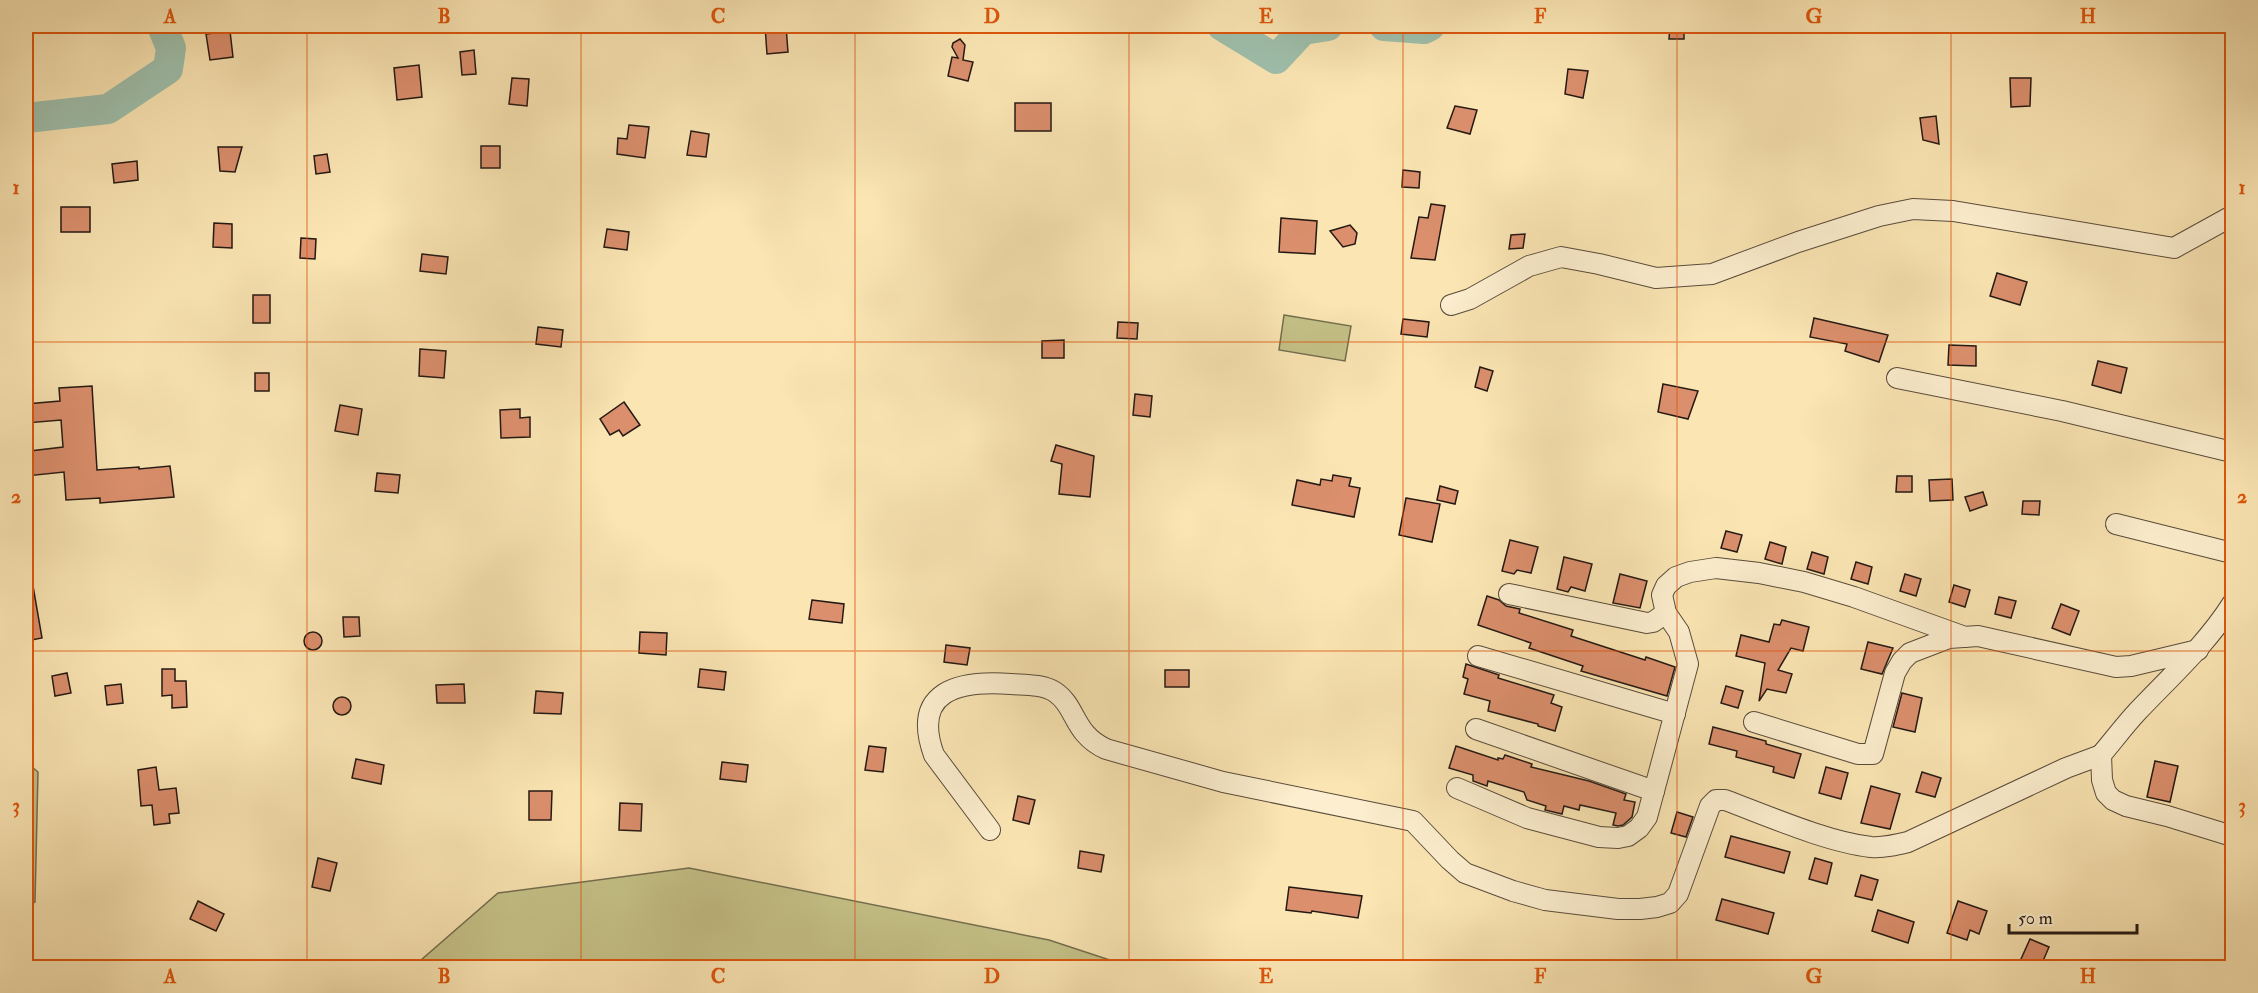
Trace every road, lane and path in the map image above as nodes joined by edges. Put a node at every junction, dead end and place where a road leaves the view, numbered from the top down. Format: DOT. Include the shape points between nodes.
graph roads {
  1 [pos="2232,216"];
  2 [pos="1451,305"];
  3 [pos="1897,378"];
  4 [pos="2232,452"];
  5 [pos="2116,524"];
  6 [pos="2232,553"];
  7 [pos="1509,594"];
  8 [pos="2232,604"];
  9 [pos="1666,613"];
  10 [pos="1965,637"];
  11 [pos="2198,650"];
  12 [pos="1478,656"];
  13 [pos="1675,714"];
  14 [pos="1754,722"];
  15 [pos="1476,729"];
  16 [pos="2101,755"];
  17 [pos="1457,788"];
  18 [pos="1654,791"];
  19 [pos="990,830"];
  20 [pos="2232,836"];
  1 -- 2 [label="street" via="2174,248 1953,211 1913,209 1798,242 1712,274 1656,278 1561,257 1529,266 1470,299"];
  3 -- 4 [label="street" via="2062,411"];
  5 -- 6 [label="street"];
  7 -- 9 [label="street" via="1647,623"];
  8 -- 11 [label="street"];
  9 -- 10 [label="street" via="1662,595 1676,577 1716,568 1804,582"];
  9 -- 13 [label="street" via="1679,632 1688,664"];
  10 -- 11 [label="street" via="2013,643 2116,667"];
  10 -- 14 [label="street" via="1949,638 1910,653 1902,661 1895,673 1873,754 1858,754"];
  11 -- 16 [label="street"];
  12 -- 13 [label="street"];
  13 -- 18 [label="street"];
  15 -- 18 [label="street"];
  16 -- 19 [label="street" via="1908,842 1891,846 1856,844 1716,800 1710,806 1678,894 1670,903 1618,909 1545,900 1465,873 1413,821 1223,782 1106,749 1084,735 1061,697 1048,688 991,682 944,692 929,714 929,741 934,755"];
  16 -- 20 [label="street" via="2102,780 2113,800"];
  17 -- 18 [label="street" via="1527,818 1599,837 1618,838 1639,828 1647,817"];
}
